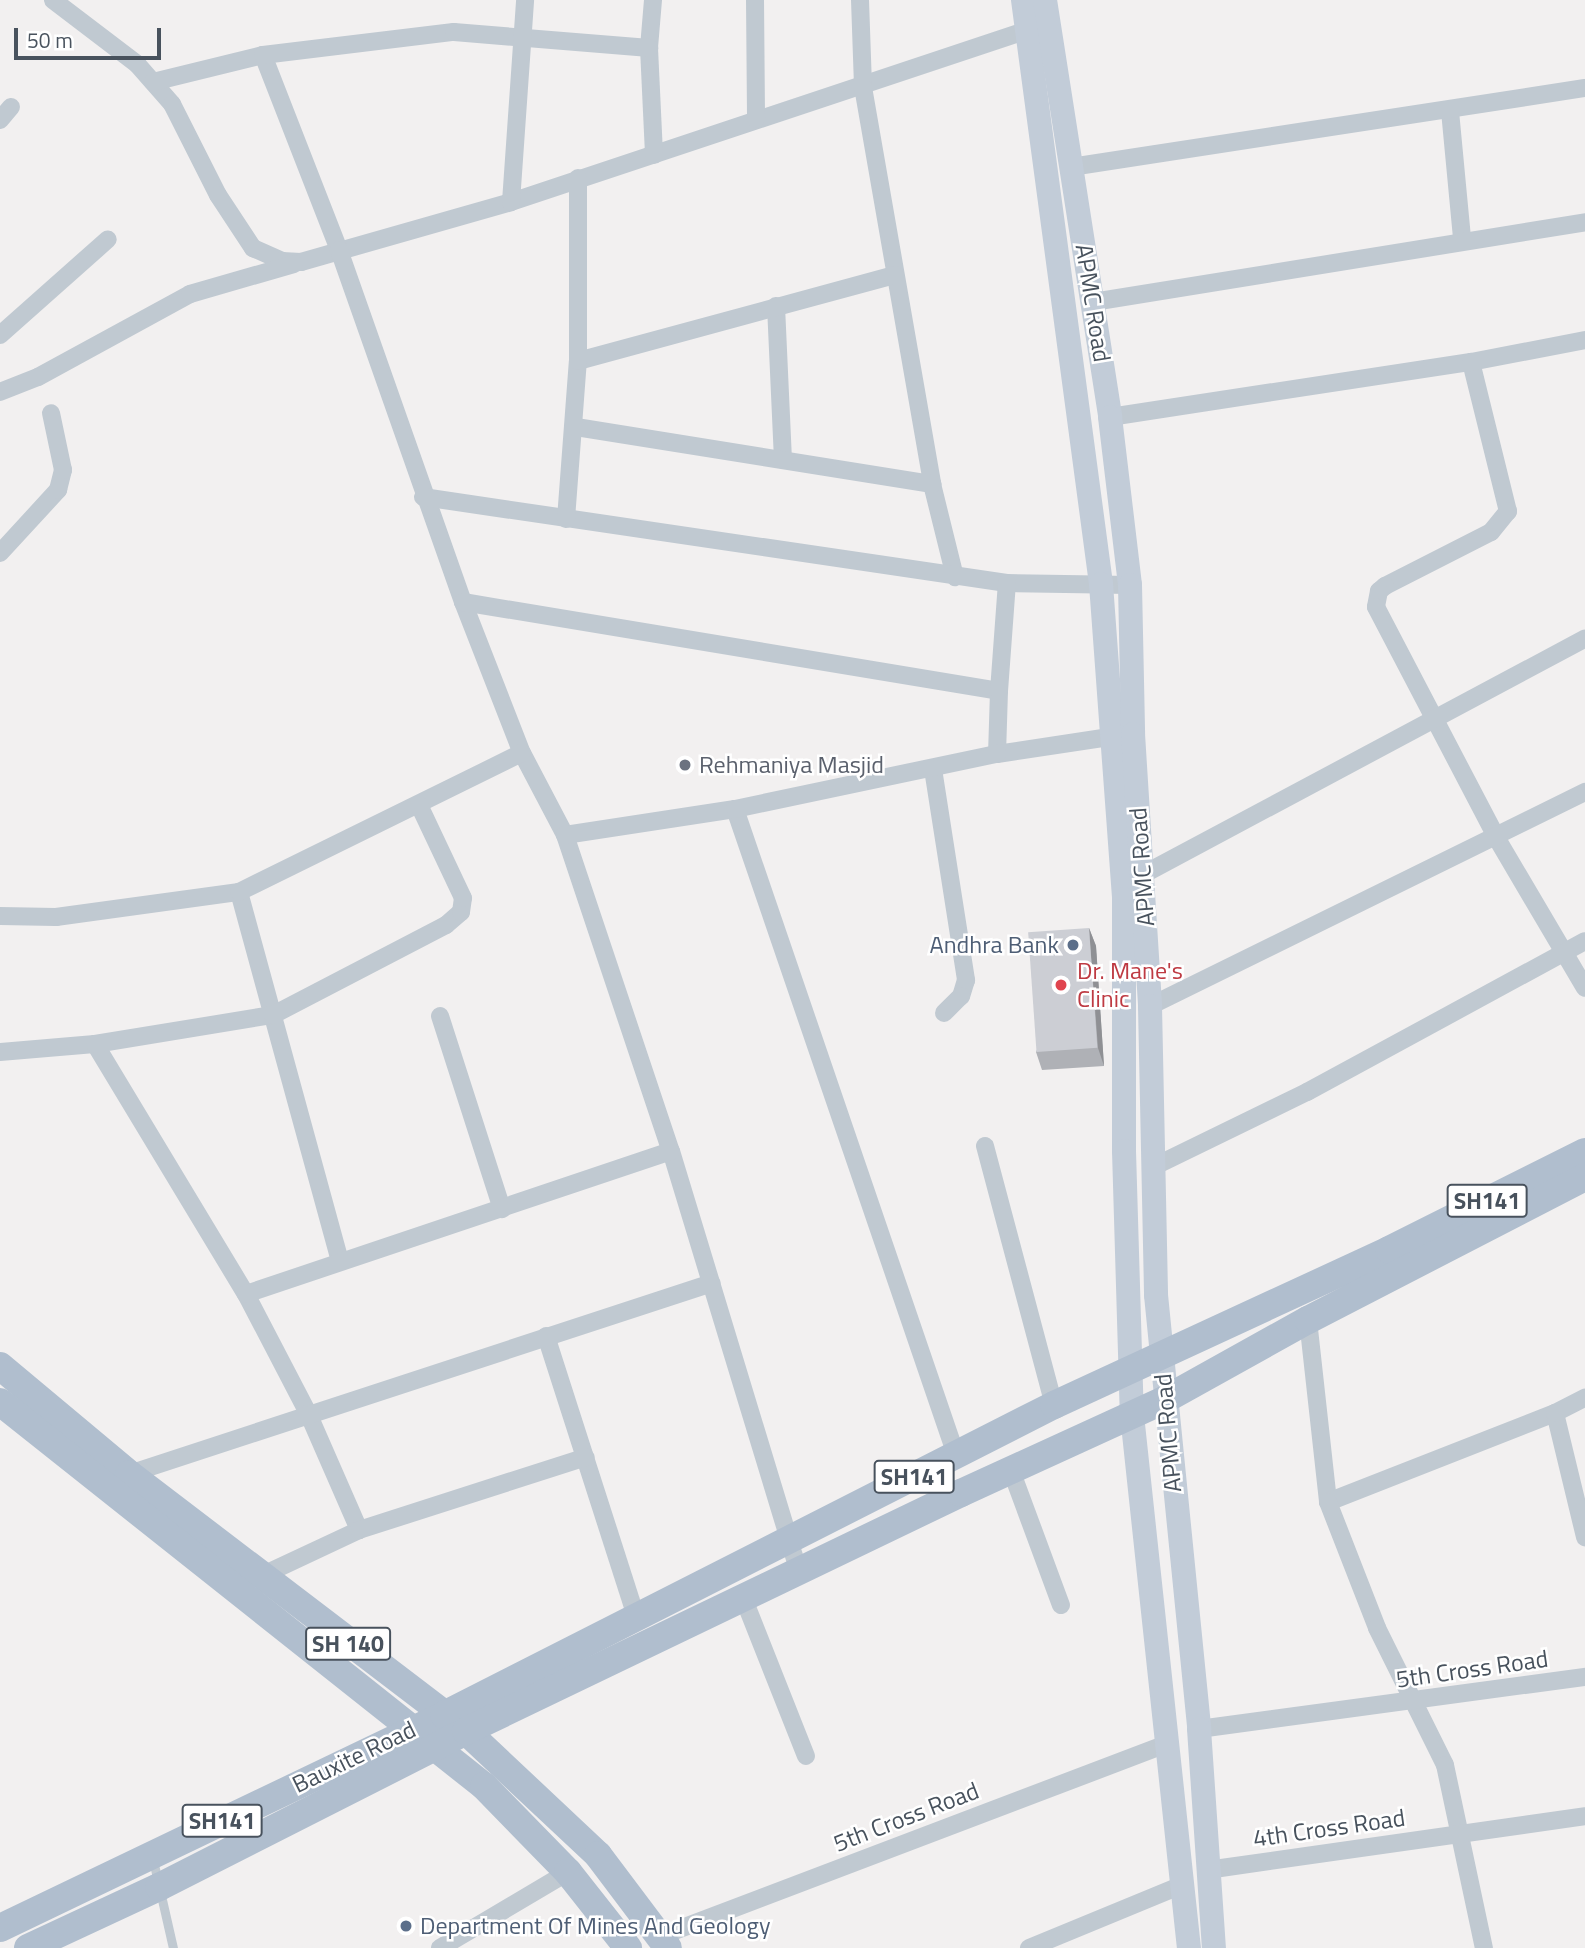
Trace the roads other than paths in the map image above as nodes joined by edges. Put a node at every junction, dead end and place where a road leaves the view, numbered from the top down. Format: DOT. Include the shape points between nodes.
graph roads {
  1 [pos="53,0"];
  2 [pos="525,0"];
  3 [pos="653,0"];
  4 [pos="755,0"];
  5 [pos="860,0"];
  6 [pos="1023,0"];
  7 [pos="1040,18"];
  8 [pos="524,35"];
  9 [pos="649,48"];
  10 [pos="263,55"];
  11 [pos="153,82"];
  12 [pos="863,84"];
  13 [pos="1585,88"];
  14 [pos="1450,111"];
  15 [pos="756,119"];
  16 [pos="654,155"];
  17 [pos="1071,167"];
  18 [pos="578,178"];
  19 [pos="511,202"];
  20 [pos="1585,222"];
  21 [pos="108,239"];
  22 [pos="1462,239"];
  23 [pos="339,250"];
  24 [pos="301,262"];
  25 [pos="895,275"];
  26 [pos="1093,302"];
  27 [pos="776,306"];
  28 [pos="0,335"];
  29 [pos="1585,340"];
  30 [pos="578,361"];
  31 [pos="1471,362"];
  32 [pos="0,392"];
  33 [pos="51,413"];
  34 [pos="1110,417"];
  35 [pos="576,427"];
  36 [pos="783,460"];
  37 [pos="932,484"];
  38 [pos="423,497"];
  39 [pos="566,519"];
  40 [pos="0,553"];
  41 [pos="955,577"];
  42 [pos="1007,583"];
  43 [pos="1101,584"];
  44 [pos="1130,585"];
  45 [pos="463,602"];
  46 [pos="1585,639"];
  47 [pos="999,691"];
  48 [pos="1432,718"];
  49 [pos="1122,735"];
  50 [pos="522,753"];
  51 [pos="997,754"];
  52 [pos="933,769"];
  53 [pos="1585,792"];
  54 [pos="419,805"];
  55 [pos="735,809"];
  56 [pos="565,835"];
  57 [pos="1496,837"];
  58 [pos="1144,874"];
  59 [pos="239,892"];
  60 [pos="0,916"];
  61 [pos="1585,941"];
  62 [pos="1563,951"];
  63 [pos="1585,988"];
  64 [pos="1150,1006"];
  65 [pos="944,1013"];
  66 [pos="273,1015"];
  67 [pos="440,1016"];
  68 [pos="95,1044"];
  69 [pos="0,1052"];
  70 [pos="985,1146"];
  71 [pos="671,1151"];
  72 [pos="1585,1152"];
  73 [pos="1152,1168"];
  74 [pos="1585,1177"];
  75 [pos="502,1209"];
  76 [pos="340,1261"];
  77 [pos="712,1283"];
  78 [pos="246,1294"];
  79 [pos="1308,1320"];
  80 [pos="546,1336"];
  81 [pos="1161,1355"];
  82 [pos="0,1366"];
  83 [pos="1133,1367"];
  84 [pos="1585,1398"];
  85 [pos="1164,1401"];
  86 [pos="0,1402"];
  87 [pos="1054,1405"];
  88 [pos="308,1413"];
  89 [pos="1555,1413"];
  90 [pos="1132,1415"];
  91 [pos="956,1455"];
  92 [pos="586,1457"];
  93 [pos="1011,1470"];
  94 [pos="129,1474"];
  95 [pos="1328,1502"];
  96 [pos="359,1530"];
  97 [pos="1585,1537"];
  98 [pos="788,1543"];
  99 [pos="799,1570"];
  100 [pos="261,1576"];
  101 [pos="743,1597"];
  102 [pos="1061,1605"];
  103 [pos="636,1616"];
  104 [pos="1585,1676"];
  105 [pos="1414,1703"];
  106 [pos="455,1723"];
  107 [pos="412,1729"];
  108 [pos="1199,1729"];
  109 [pos="1169,1743"];
  110 [pos="436,1747"];
  111 [pos="806,1756"];
  112 [pos="1585,1816"];
  113 [pos="1458,1834"];
  114 [pos="152,1854"];
  115 [pos="1207,1870"];
  116 [pos="568,1872"];
  117 [pos="1184,1884"];
  118 [pos="159,1887"];
  119 [pos="0,1928"];
  120 [pos="664,1942"];
  121 [pos="28,1948"];
  122 [pos="173,1948"];
  123 [pos="440,1948"];
  124 [pos="628,1948"];
  125 [pos="1029,1948"];
  126 [pos="1189,1948"];
  127 [pos="1214,1948"];
  128 [pos="1484,1948"];
  1 -- 11 [label="street" via="137,64"];
  2 -- 8 [label="street"];
  3 -- 9 [label="street"];
  4 -- 15 [label="street"];
  5 -- 12 [label="street"];
  6 -- 7 [label="street, APMC Road"];
  7 -- 12 [label="street"];
  7 -- 17 [label="street, APMC Road"];
  7 -- 43 [label="street, APMC Road"];
  8 -- 9 [label="street"];
  8 -- 10 [label="street" via="454,32"];
  8 -- 19 [label="street"];
  9 -- 16 [label="street"];
  10 -- 11 [label="street"];
  10 -- 23 [label="street"];
  11 -- 24 [label="street" via="172,104 218,195 253,248 282,261"];
  12 -- 15 [label="street"];
  12 -- 25 [label="street"];
  13 -- 14 [label="street"];
  14 -- 17 [label="street"];
  14 -- 22 [label="street"];
  15 -- 16 [label="street"];
  16 -- 18 [label="street"];
  17 -- 26 [label="street, APMC Road"];
  18 -- 19 [label="street"];
  18 -- 30 [label="street"];
  19 -- 23 [label="street"];
  20 -- 22 [label="street"];
  21 -- 28 [label="street"];
  22 -- 26 [label="street"];
  23 -- 24 [label="street"];
  23 -- 38 [label="street"];
  24 -- 32 [label="street" via="190,294 38,377"];
  25 -- 27 [label="street"];
  25 -- 37 [label="street"];
  26 -- 34 [label="street, APMC Road"];
  27 -- 30 [label="street"];
  27 -- 36 [label="street"];
  29 -- 31 [label="street"];
  30 -- 35 [label="street"];
  31 -- 34 [label="street"];
  31 -- 48 [label="street" via="1508,511 1491,532 1385,586 1375,600 1379,619"];
  33 -- 40 [label="street" via="63,470 58,490"];
  34 -- 44 [label="street, APMC Road"];
  35 -- 36 [label="street"];
  35 -- 39 [label="street"];
  36 -- 37 [label="street"];
  37 -- 41 [label="street"];
  38 -- 39 [label="street"];
  38 -- 45 [label="street"];
  39 -- 41 [label="street"];
  41 -- 42 [label="street"];
  42 -- 43 [label="street"];
  42 -- 47 [label="street"];
  43 -- 44 [label="street"];
  43 -- 49 [label="street, APMC Road"];
  44 -- 49 [label="street, APMC Road"];
  45 -- 47 [label="street"];
  45 -- 50 [label="street"];
  46 -- 48 [label="street"];
  47 -- 51 [label="street"];
  48 -- 57 [label="street"];
  48 -- 58 [label="street"];
  49 -- 51 [label="street"];
  49 -- 58 [label="street, APMC Road"];
  49 -- 83 [label="street, APMC Road" via="1124,1151"];
  50 -- 54 [label="street"];
  50 -- 56 [label="street"];
  51 -- 52 [label="street"];
  52 -- 55 [label="street"];
  52 -- 65 [label="street" via="965,980 961,996"];
  53 -- 57 [label="street"];
  54 -- 59 [label="street"];
  54 -- 66 [label="street" via="460,886 463,905 457,918"];
  55 -- 56 [label="street"];
  55 -- 91 [label="street"];
  56 -- 71 [label="street"];
  57 -- 62 [label="street"];
  57 -- 64 [label="street"];
  58 -- 64 [label="street, APMC Road"];
  59 -- 60 [label="street" via="56,917"];
  59 -- 66 [label="street"];
  61 -- 62 [label="street"];
  62 -- 63 [label="street"];
  62 -- 73 [label="street" via="1307,1092"];
  64 -- 73 [label="street, APMC Road"];
  66 -- 68 [label="street"];
  66 -- 76 [label="street"];
  67 -- 75 [label="street"];
  68 -- 69 [label="street"];
  68 -- 78 [label="street"];
  70 -- 87 [label="street"];
  71 -- 75 [label="street"];
  71 -- 77 [label="street"];
  72 -- 81 [label="main road, SH141"];
  73 -- 81 [label="street, APMC Road"];
  74 -- 79 [label="main road, SH141"];
  75 -- 76 [label="street"];
  76 -- 78 [label="street"];
  77 -- 80 [label="street"];
  77 -- 98 [label="street"];
  78 -- 88 [label="street"];
  79 -- 85 [label="main road, SH141"];
  79 -- 95 [label="street"];
  80 -- 88 [label="street"];
  80 -- 92 [label="street"];
  81 -- 83 [label="main road, SH141"];
  81 -- 85 [label="street, APMC Road"];
  82 -- 94 [label="main road, SH 140"];
  83 -- 87 [label="main road, SH141"];
  83 -- 90 [label="street, APMC Road"];
  84 -- 89 [label="street"];
  85 -- 90 [label="main road, SH141"];
  85 -- 108 [label="street, APMC Road"];
  86 -- 107 [label="main road, SH 140"];
  87 -- 91 [label="main road, SH141"];
  88 -- 94 [label="street"];
  88 -- 96 [label="street"];
  89 -- 95 [label="street"];
  89 -- 97 [label="street"];
  90 -- 93 [label="main road, SH141"];
  90 -- 109 [label="street, APMC Road"];
  91 -- 98 [label="main road, SH141"];
  92 -- 96 [label="street"];
  92 -- 103 [label="street"];
  93 -- 99 [label="main road"];
  93 -- 102 [label="street"];
  94 -- 100 [label="main road, SH 140"];
  95 -- 105 [label="street" via="1377,1628"];
  96 -- 100 [label="street"];
  98 -- 99 [label="street"];
  98 -- 103 [label="main road, SH141"];
  99 -- 101 [label="main road"];
  100 -- 106 [label="main road, SH 140"];
  101 -- 106 [label="main road"];
  101 -- 111 [label="street"];
  103 -- 106 [label="main road, SH141"];
  104 -- 105 [label="street, 5th Cross Road"];
  105 -- 108 [label="street, 5th Cross Road"];
  105 -- 113 [label="street" via="1445,1765"];
  106 -- 107 [label="main road, Bauxite Road / SH141"];
  106 -- 110 [label="main road"];
  106 -- 120 [label="main road, SH 140" via="598,1855"];
  107 -- 110 [label="main road, SH 140"];
  107 -- 114 [label="main road, Bauxite Road / SH141"];
  108 -- 115 [label="street, APMC Road"];
  109 -- 117 [label="street, APMC Road"];
  109 -- 120 [label="street, 5th Cross Road"];
  110 -- 116 [label="main road, SH 140" via="484,1786"];
  110 -- 118 [label="main road"];
  112 -- 113 [label="street, 4th Cross Road"];
  113 -- 115 [label="street, 4th Cross Road"];
  113 -- 128 [label="street"];
  114 -- 118 [label="lane"];
  114 -- 119 [label="main road, Bauxite Road / SH141"];
  115 -- 127 [label="street, APMC Road"];
  116 -- 123 [label="street"];
  116 -- 124 [label="main road, SH 140"];
  117 -- 125 [label="street"];
  117 -- 126 [label="street, APMC Road"];
  118 -- 121 [label="main road"];
  118 -- 122 [label="lane"];
}
